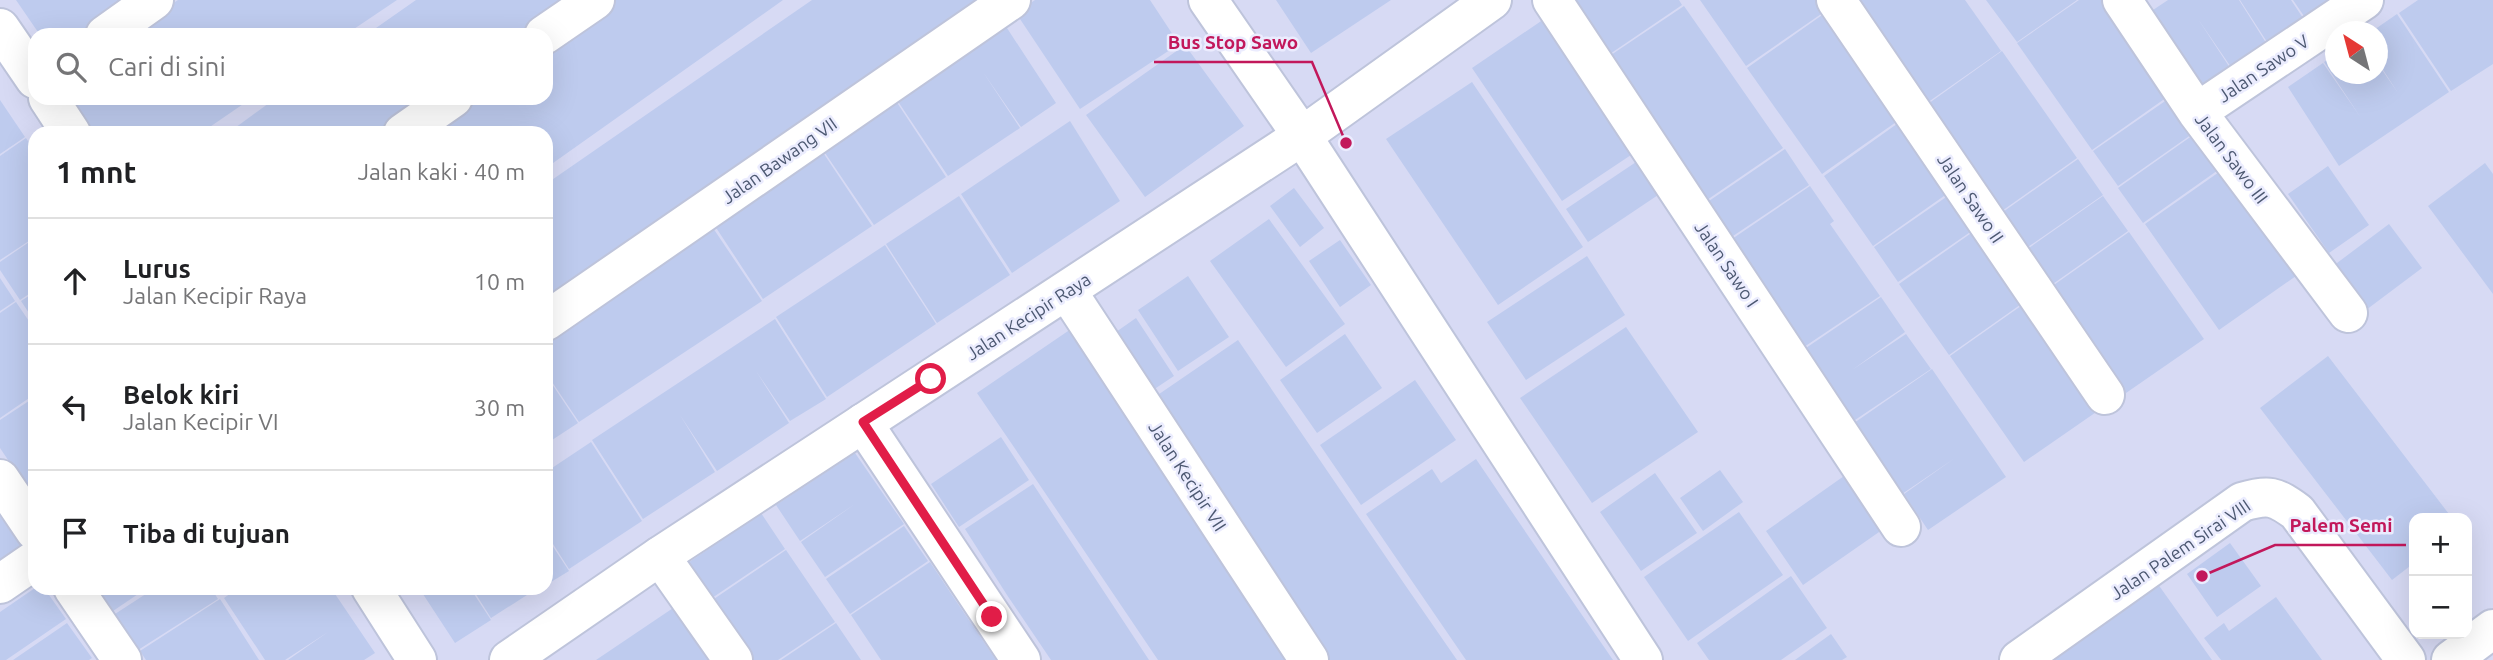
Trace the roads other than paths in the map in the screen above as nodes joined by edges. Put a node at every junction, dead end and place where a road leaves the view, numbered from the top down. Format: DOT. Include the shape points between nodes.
graph roads {
  1 [pos="154,0"];
  2 [pos="595,0"];
  3 [pos="1011,0"];
  4 [pos="1208,0"];
  5 [pos="1492,0"];
  6 [pos="1552,0"];
  7 [pos="1836,0"];
  8 [pos="2122,0"];
  9 [pos="2364,0"];
  10 [pos="0,28"];
  11 [pos="115,28"];
  12 [pos="553,29"];
  13 [pos="28,69"];
  14 [pos="53,105"];
  15 [pos="443,105"];
  16 [pos="2197,113"];
  17 [pos="66,126"];
  18 [pos="413,126"];
  19 [pos="1302,136"];
  20 [pos="1067,291"];
  21 [pos="2348,313"];
  22 [pos="553,316"];
  23 [pos="2105,395"];
  24 [pos="863,422"];
  25 [pos="0,480"];
  26 [pos="28,521"];
  27 [pos="1901,527"];
  28 [pos="660,556"];
  29 [pos="28,565"];
  30 [pos="0,584"];
  31 [pos="78,595"];
  32 [pos="375,595"];
  33 [pos="2493,629"];
  34 [pos="122,660"];
  35 [pos="417,660"];
  36 [pos="509,660"];
  37 [pos="733,660"];
  38 [pos="1021,660"];
  39 [pos="1309,660"];
  40 [pos="1643,660"];
  41 [pos="2019,660"];
  42 [pos="2406,660"];
  43 [pos="2451,660"];
  1 -- 11 [label="street"];
  2 -- 12 [label="street"];
  3 -- 22 [label="street, Jalan Bawang VII"];
  4 -- 19 [label="street"];
  5 -- 19 [label="street, Jalan Kecipir Raya"];
  6 -- 27 [label="street, Jalan Sawo I"];
  7 -- 23 [label="street, Jalan Sawo II"];
  8 -- 16 [label="street, Jalan Sawo III"];
  9 -- 16 [label="street, Jalan Sawo V"];
  10 -- 13 [label="street"];
  14 -- 17 [label="street"];
  15 -- 18 [label="street"];
  16 -- 21 [label="street, Jalan Sawo III"];
  19 -- 20 [label="street, Jalan Kecipir Raya"];
  19 -- 40 [label="street"];
  20 -- 24 [label="street, Jalan Kecipir Raya"];
  20 -- 39 [label="street, Jalan Kecipir VII"];
  24 -- 28 [label="street, Jalan Kecipir Raya"];
  24 -- 38 [label="street"];
  25 -- 26 [label="street"];
  28 -- 36 [label="street, Jalan Kecipir Raya"];
  28 -- 37 [label="street"];
  29 -- 30 [label="street"];
  31 -- 34 [label="street"];
  32 -- 35 [label="street"];
  33 -- 43 [label="street"];
  41 -- 42 [label="street, Jalan Palem Sirai VIII" via="2242,502 2263,496 2280,499 2297,512"];
}
